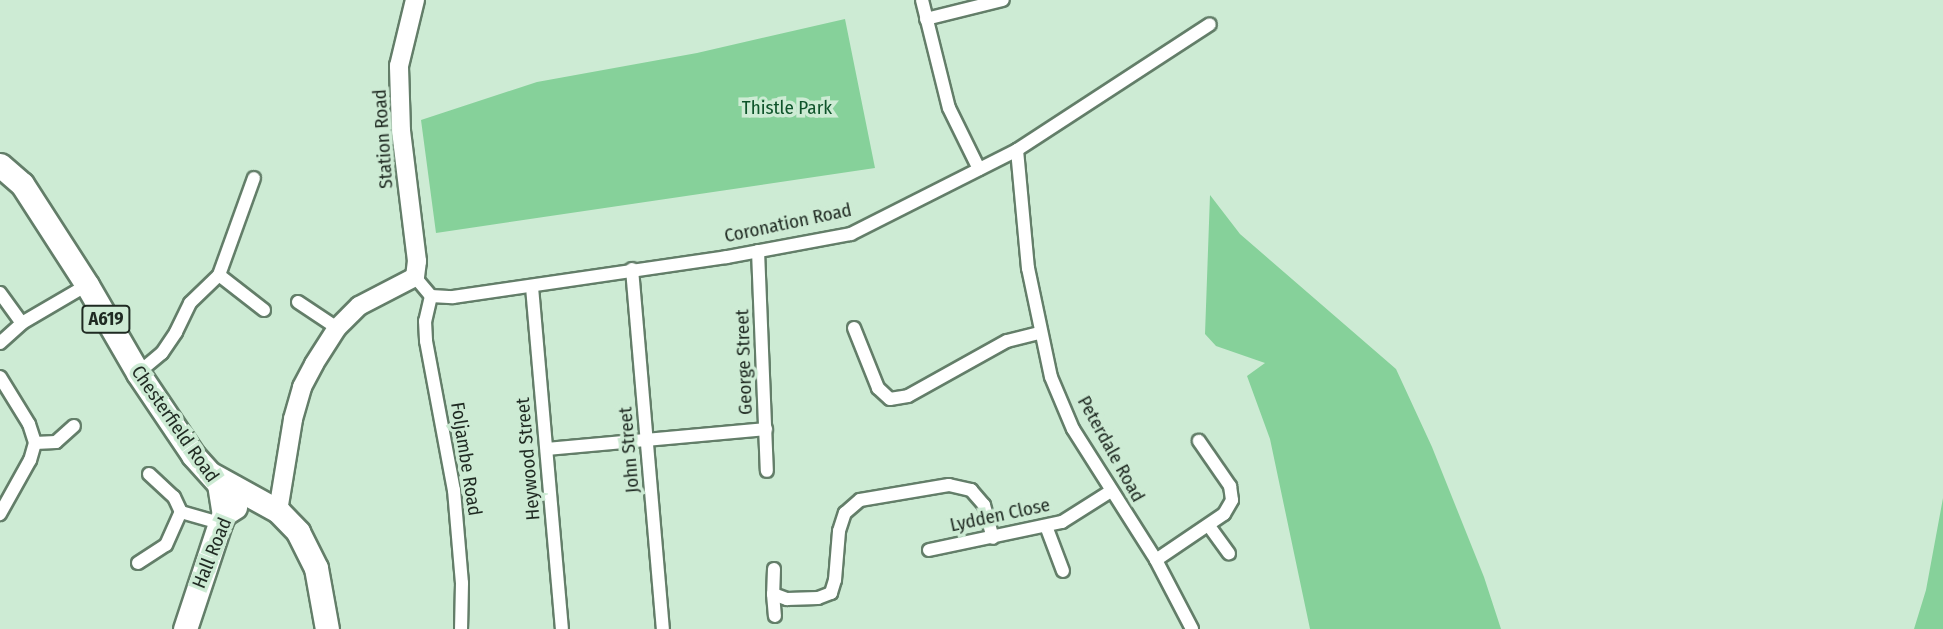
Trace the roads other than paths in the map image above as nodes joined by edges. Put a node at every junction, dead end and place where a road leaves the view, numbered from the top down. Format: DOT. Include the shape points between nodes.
graph roads {
  1 [pos="415,0"];
  2 [pos="922,0"];
  3 [pos="1003,0"];
  4 [pos="926,19"];
  5 [pos="1210,24"];
  6 [pos="1017,150"];
  7 [pos="0,165"];
  8 [pos="979,169"];
  9 [pos="254,178"];
  10 [pos="758,251"];
  11 [pos="632,269"];
  12 [pos="219,275"];
  13 [pos="415,277"];
  14 [pos="87,285"];
  15 [pos="532,287"];
  16 [pos="0,293"];
  17 [pos="431,296"];
  18 [pos="298,302"];
  19 [pos="264,310"];
  20 [pos="22,323"];
  21 [pos="337,328"];
  22 [pos="854,328"];
  23 [pos="1040,333"];
  24 [pos="0,343"];
  25 [pos="138,373"];
  26 [pos="0,377"];
  27 [pos="74,426"];
  28 [pos="766,429"];
  29 [pos="647,441"];
  30 [pos="1199,441"];
  31 [pos="35,443"];
  32 [pos="547,449"];
  33 [pos="767,471"];
  34 [pos="149,474"];
  35 [pos="211,474"];
  36 [pos="1111,491"];
  37 [pos="270,507"];
  38 [pos="181,512"];
  39 [pos="0,514"];
  40 [pos="222,518"];
  41 [pos="1046,526"];
  42 [pos="1209,526"];
  43 [pos="993,538"];
  44 [pos="929,550"];
  45 [pos="1229,554"];
  46 [pos="1156,560"];
  47 [pos="138,563"];
  48 [pos="774,569"];
  49 [pos="1063,571"];
  50 [pos="773,594"];
  51 [pos="775,616"];
  52 [pos="185,629"];
  53 [pos="327,629"];
  54 [pos="461,629"];
  55 [pos="562,629"];
  56 [pos="663,629"];
  57 [pos="1192,629"];
  1 -- 13 [label="main road, Station Road" via="400,66 401,131"];
  2 -- 4 [label="street"];
  3 -- 4 [label="street"];
  4 -- 8 [label="street" via="949,108"];
  5 -- 6 [label="street, Coronation Road"];
  6 -- 8 [label="street, Coronation Road"];
  6 -- 23 [label="street, Peterdale Road" via="1028,268"];
  7 -- 14 [label="highway, Chesterfield Road / A619" via="22,184"];
  8 -- 10 [label="street, Coronation Road" via="850,234"];
  9 -- 12 [label="street"];
  10 -- 11 [label="street, Coronation Road"];
  10 -- 28 [label="street, George Street"];
  11 -- 15 [label="street, Coronation Road"];
  11 -- 29 [label="street, John Street"];
  12 -- 19 [label="street"];
  12 -- 25 [label="street" via="190,303 162,353"];
  13 -- 17 [label="street"];
  13 -- 21 [label="main road" via="359,306"];
  14 -- 20 [label="street"];
  14 -- 25 [label="highway, Chesterfield Road / A619"];
  15 -- 17 [label="street, Coronation Road"];
  15 -- 32 [label="street, Heywood Street"];
  16 -- 20 [label="street"];
  17 -- 54 [label="street, Foljambe Road" via="426,341 454,490"];
  18 -- 21 [label="street"];
  20 -- 24 [label="street"];
  21 -- 37 [label="main road" via="302,387"];
  22 -- 23 [label="street" via="878,388 890,400 908,396 1007,341"];
  23 -- 36 [label="street, Peterdale Road" via="1051,377 1073,429"];
  25 -- 35 [label="highway, Chesterfield Road / A619"];
  26 -- 31 [label="street" via="29,424"];
  27 -- 31 [label="street" via="56,442"];
  28 -- 29 [label="street"];
  28 -- 33 [label="street, George Street"];
  29 -- 32 [label="street"];
  29 -- 56 [label="street, John Street"];
  30 -- 42 [label="street" via="1230,486 1232,500"];
  31 -- 39 [label="street"];
  32 -- 55 [label="street, Heywood Street"];
  34 -- 38 [label="street" via="174,497"];
  35 -- 37 [label="highway, A619"];
  35 -- 40 [label="highway, Chesterfield Road / A619" via="219,484"];
  36 -- 41 [label="street, Lydden Close" via="1062,522"];
  36 -- 46 [label="street, Peterdale Road"];
  37 -- 40 [label="highway, Hall Road" via="236,506"];
  37 -- 53 [label="highway, A619" via="304,540 313,560"];
  38 -- 40 [label="street"];
  38 -- 47 [label="street" via="166,545"];
  40 -- 52 [label="highway, Hall Road"];
  41 -- 43 [label="street, Lydden Close"];
  41 -- 49 [label="street"];
  42 -- 45 [label="street"];
  42 -- 46 [label="street"];
  43 -- 44 [label="street, Lydden Close"];
  43 -- 50 [label="street" via="984,505 971,490 948,485 860,500 845,513 839,531 831,593 786,599"];
  46 -- 57 [label="street, Peterdale Road"];
  48 -- 50 [label="street"];
  50 -- 51 [label="street"];
}
